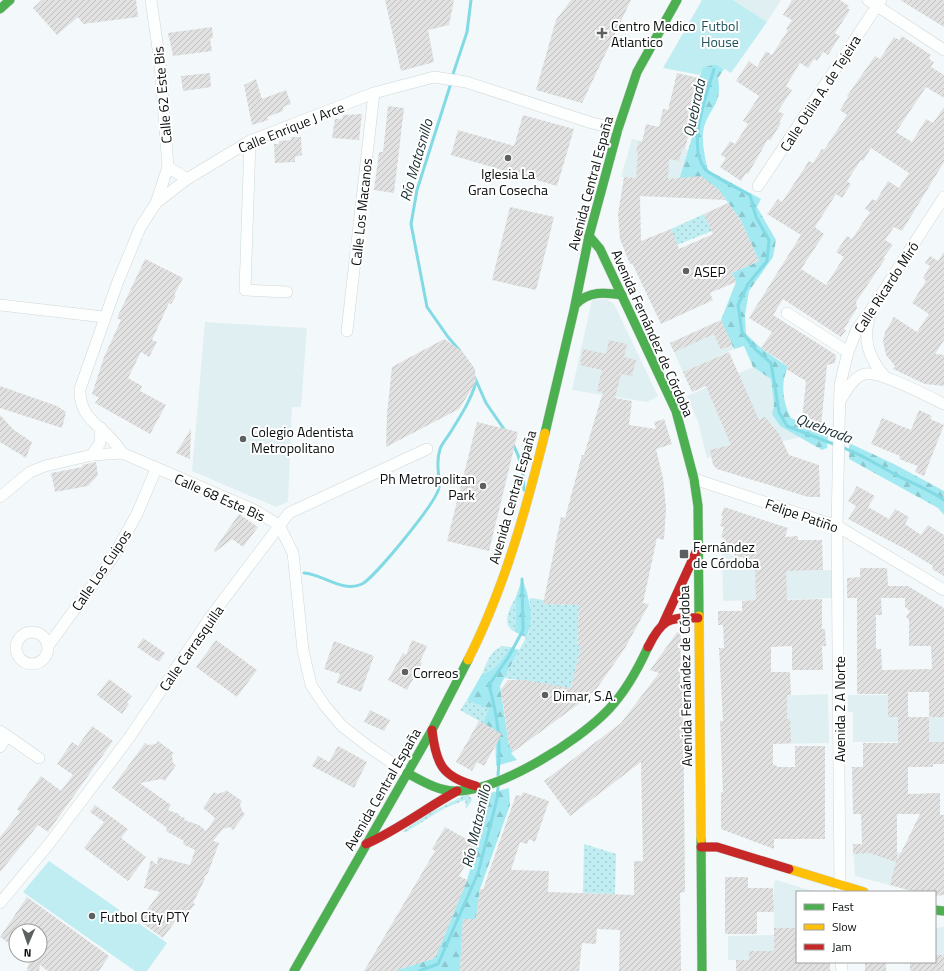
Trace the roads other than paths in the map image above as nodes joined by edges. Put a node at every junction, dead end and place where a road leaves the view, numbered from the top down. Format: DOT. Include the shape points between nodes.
graph roads {
  1 [pos="10,0"];
  2 [pos="151,0"];
  3 [pos="677,0"];
  4 [pos="875,2"];
  5 [pos="0,9"];
  6 [pos="944,50"];
  7 [pos="374,93"];
  8 [pos="618,129"];
  9 [pos="250,141"];
  10 [pos="168,167"];
  11 [pos="187,179"];
  12 [pos="758,186"];
  13 [pos="944,197"];
  14 [pos="156,203"];
  15 [pos="590,236"];
  16 [pos="287,292"];
  17 [pos="622,295"];
  18 [pos="576,304"];
  19 [pos="0,306"];
  20 [pos="871,310"];
  21 [pos="787,313"];
  22 [pos="104,317"];
  23 [pos="347,331"];
  24 [pos="848,352"];
  25 [pos="885,377"];
  26 [pos="840,402"];
  27 [pos="944,404"];
  28 [pos="101,428"];
  29 [pos="427,449"];
  30 [pos="122,453"];
  31 [pos="92,455"];
  32 [pos="156,469"];
  33 [pos="694,479"];
  34 [pos="0,497"];
  35 [pos="279,525"];
  36 [pos="837,526"];
  37 [pos="698,547"];
  38 [pos="944,590"];
  39 [pos="698,618"];
  40 [pos="663,624"];
  41 [pos="48,646"];
  42 [pos="432,730"];
  43 [pos="4,733"];
  44 [pos="0,747"];
  45 [pos="39,758"];
  46 [pos="407,773"];
  47 [pos="482,786"];
  48 [pos="457,791"];
  49 [pos="366,844"];
  50 [pos="701,847"];
  51 [pos="840,889"];
  52 [pos="856,891"];
  53 [pos="0,903"];
  54 [pos="294,971"];
  55 [pos="702,971"];
  1 -- 5 [label="main road"];
  2 -- 10 [label="street, Calle 62 Este Bis" via="160,63"];
  3 -- 8 [label="main road, Avenida Central España" via="637,72"];
  4 -- 6 [label="street"];
  4 -- 12 [label="street, Calle Otilia A. de Tejeira"];
  7 -- 8 [label="street, Calle Enrique J Arce" via="434,77 466,82"];
  7 -- 9 [label="street, Calle Enrique J Arce"];
  7 -- 23 [label="street, Calle Los Macanos"];
  8 -- 15 [label="main road, Avenida Central España"];
  9 -- 11 [label="street, Calle Enrique J Arce"];
  9 -- 16 [label="street" via="245,290"];
  10 -- 11 [label="street"];
  10 -- 14 [label="street"];
  11 -- 14 [label="street, Calle Enrique J Arce"];
  13 -- 20 [label="street, Calle Ricardo Miró"];
  14 -- 22 [label="street, Calle Enrique J Arce" via="140,228"];
  15 -- 17 [label="main road, Avenida Fernández de Córdoba" via="600,248"];
  15 -- 18 [label="main road, Avenida Central España"];
  17 -- 18 [label="main road" via="590,294"];
  17 -- 33 [label="main road, Avenida Fernández de Córdoba" via="676,411"];
  18 -- 42 [label="main road, Avenida Central España" via="520,530 479,638"];
  19 -- 22 [label="street"];
  20 -- 24 [label="street, Calle Ricardo Miró" via="857,329"];
  20 -- 25 [label="street" via="866,333 867,345 871,357"];
  21 -- 24 [label="street"];
  22 -- 28 [label="street, Calle Enrique J Arce" via="80,389 79,401 84,413"];
  24 -- 26 [label="street, Calle Ricardo Miró" via="840,385"];
  25 -- 26 [label="street" via="864,374 850,385"];
  25 -- 27 [label="street"];
  26 -- 36 [label="street, Calle Ricardo Miró"];
  28 -- 30 [label="street, Calle Enrique J Arce" via="117,443"];
  28 -- 31 [label="street" via="100,443"];
  29 -- 35 [label="street, Calle Carrasquilla" via="289,513"];
  30 -- 31 [label="street, Calle 68 Este Bis"];
  30 -- 32 [label="street, Calle 68 Este Bis"];
  31 -- 34 [label="street, Calle 68 Este Bis" via="57,462 30,472"];
  32 -- 35 [label="street, Calle 68 Este Bis" via="254,510"];
  32 -- 41 [label="street, Calle Los Cuipos" via="137,514 113,557"];
  33 -- 36 [label="street, Felipe Patiño"];
  33 -- 37 [label="main road, Avenida Fernández de Córdoba" via="698,506"];
  35 -- 46 [label="street, Calle 68 Este Bis" via="292,553 303,650 312,685 342,726"];
  35 -- 53 [label="street, Calle Carrasquilla" via="209,619 124,744 49,844"];
  36 -- 38 [label="street, Felipe Patiño"];
  36 -- 51 [label="street, Avenida 2 A Norte"];
  37 -- 39 [label="main road, Avenida Fernández de Córdoba"];
  37 -- 40 [label="main road"];
  39 -- 40 [label="main road" via="674,618"];
  39 -- 50 [label="main road, Avenida Fernández de Córdoba"];
  40 -- 47 [label="main road" via="608,710 553,752 527,768"];
  42 -- 46 [label="main road, Avenida Central España"];
  42 -- 47 [label="main road" via="435,756 446,773 455,779"];
  43 -- 44 [label="street"];
  43 -- 45 [label="street"];
  46 -- 48 [label="main road" via="431,786"];
  46 -- 49 [label="main road, Avenida Central España"];
  47 -- 48 [label="main road"];
  48 -- 49 [label="main road" via="423,810 391,833"];
  49 -- 54 [label="main road, Avenida Central España"];
  50 -- 51 [label="main road" via="716,847"];
  50 -- 55 [label="main road, Avenida Fernández de Córdoba"];
  51 -- 52 [label="main road"];
}
